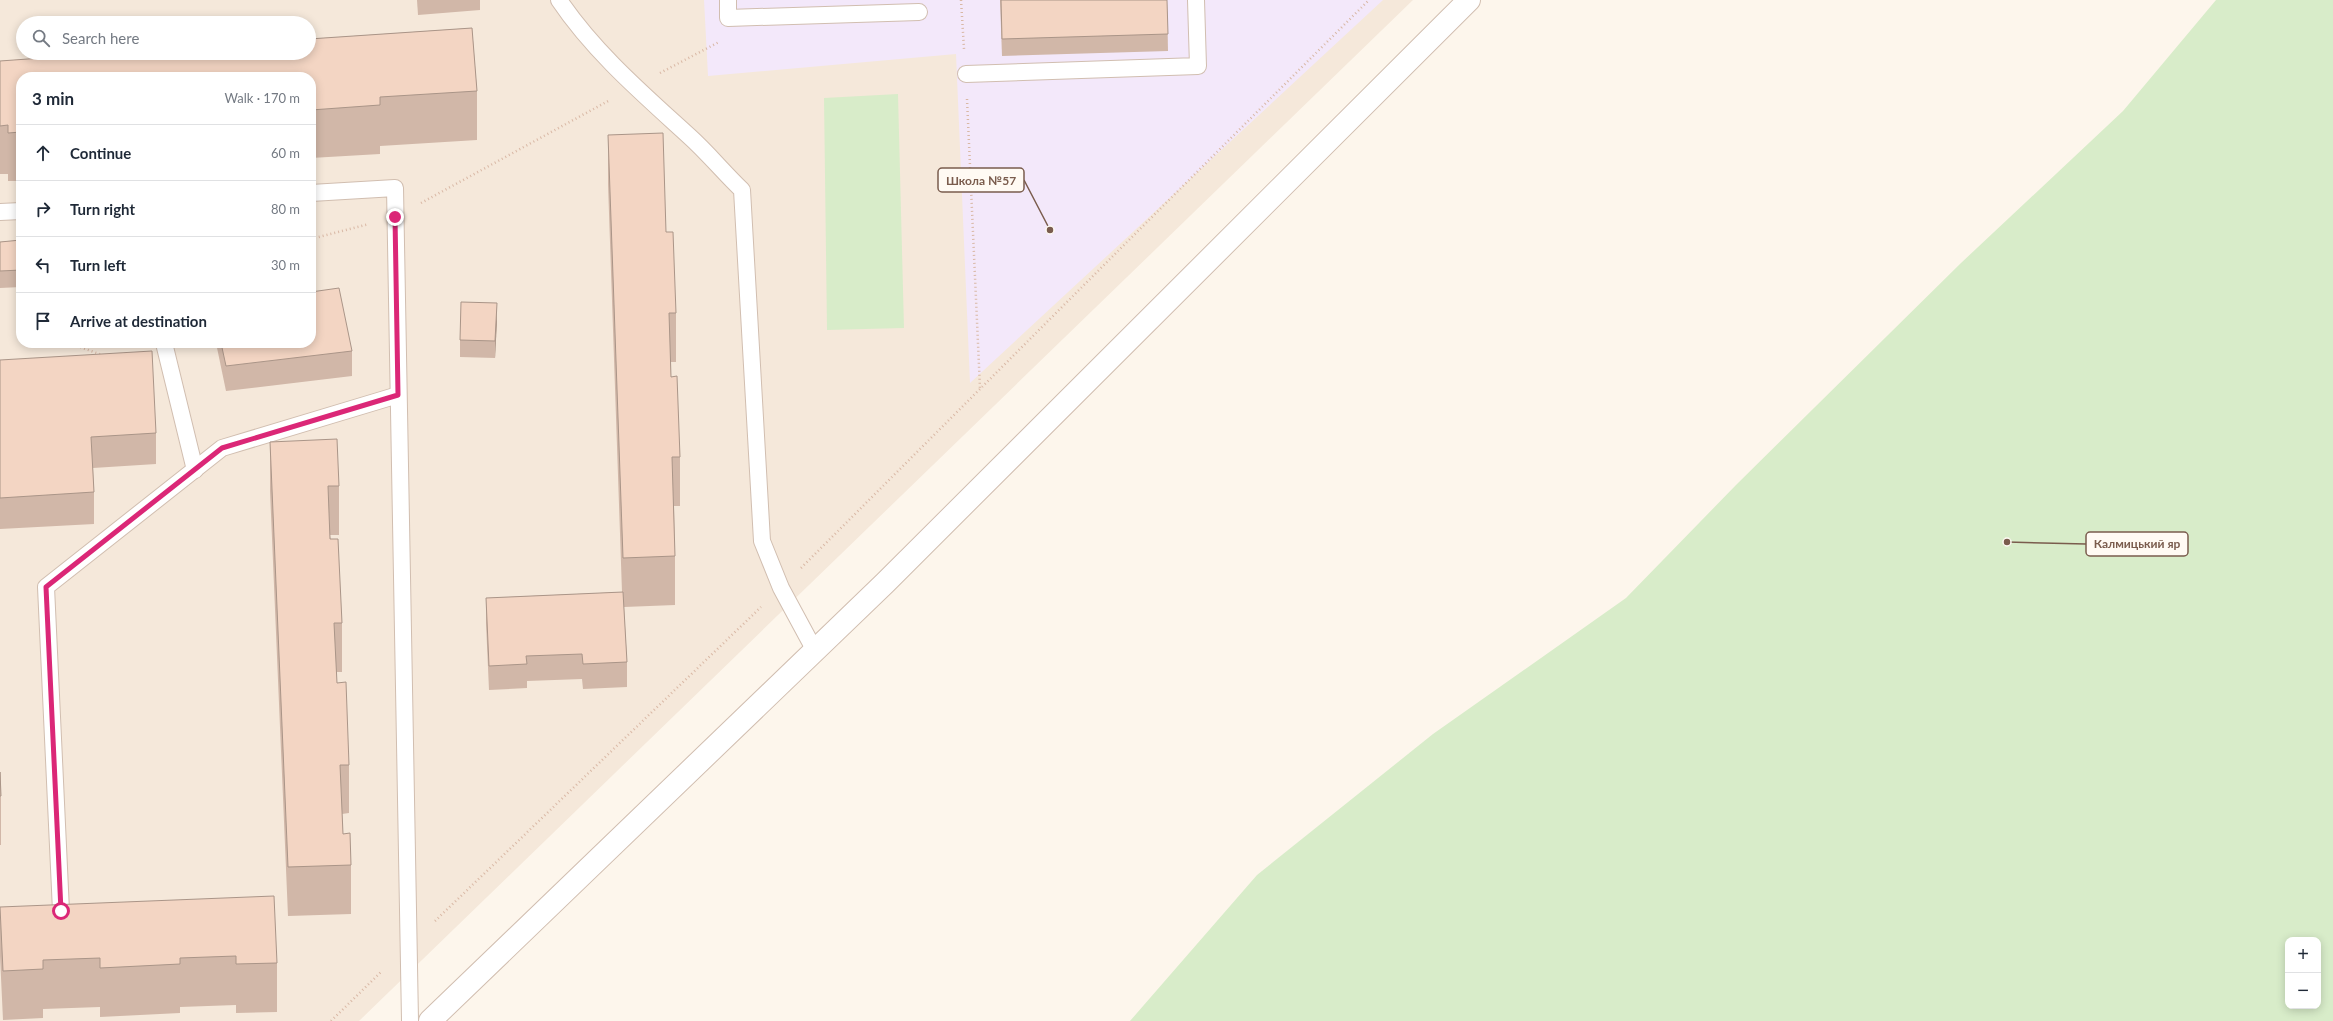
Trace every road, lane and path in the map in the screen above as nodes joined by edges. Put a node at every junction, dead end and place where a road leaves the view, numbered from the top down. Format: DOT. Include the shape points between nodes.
graph roads {
  1 [pos="559,0"];
  2 [pos="728,0"];
  3 [pos="962,0"];
  4 [pos="1196,0"];
  5 [pos="1369,0"];
  6 [pos="1469,0"];
  7 [pos="919,12"];
  8 [pos="722,41"];
  9 [pos="966,74"];
  10 [pos="634,87"];
  11 [pos="316,193"];
  12 [pos="16,211"];
  13 [pos="0,212"];
  14 [pos="395,217"];
  15 [pos="316,238"];
  16 [pos="84,348"];
  17 [pos="165,348"];
  18 [pos="104,355"];
  19 [pos="980,389"];
  20 [pos="398,395"];
  21 [pos="195,470"];
  22 [pos="781,588"];
  23 [pos="816,651"];
  24 [pos="61,911"];
  25 [pos="433,922"];
  26 [pos="388,966"];
  27 [pos="331,1021"];
  28 [pos="410,1021"];
  29 [pos="430,1021"];
  1 -- 10 [label="lane" via="572,20"];
  2 -- 7 [label="lane" via="728,18"];
  3 -- 9 [label="path"];
  4 -- 9 [label="lane" via="1198,66"];
  5 -- 19 [label="path"];
  6 -- 23 [label="street"];
  8 -- 10 [label="path"];
  9 -- 19 [label="path"];
  10 -- 14 [label="path"];
  10 -- 22 [label="lane" via="691,138 742,190 762,541"];
  11 -- 14 [label="lane" via="394,188"];
  12 -- 13 [label="lane"];
  14 -- 15 [label="path"];
  14 -- 20 [label="lane"];
  16 -- 18 [label="path"];
  17 -- 21 [label="lane"];
  19 -- 22 [label="path"];
  20 -- 21 [label="lane" via="222,448"];
  20 -- 28 [label="lane"];
  21 -- 24 [label="lane" via="46,587"];
  22 -- 23 [label="lane"];
  22 -- 25 [label="path"];
  23 -- 29 [label="street"];
  26 -- 27 [label="path"];
}
